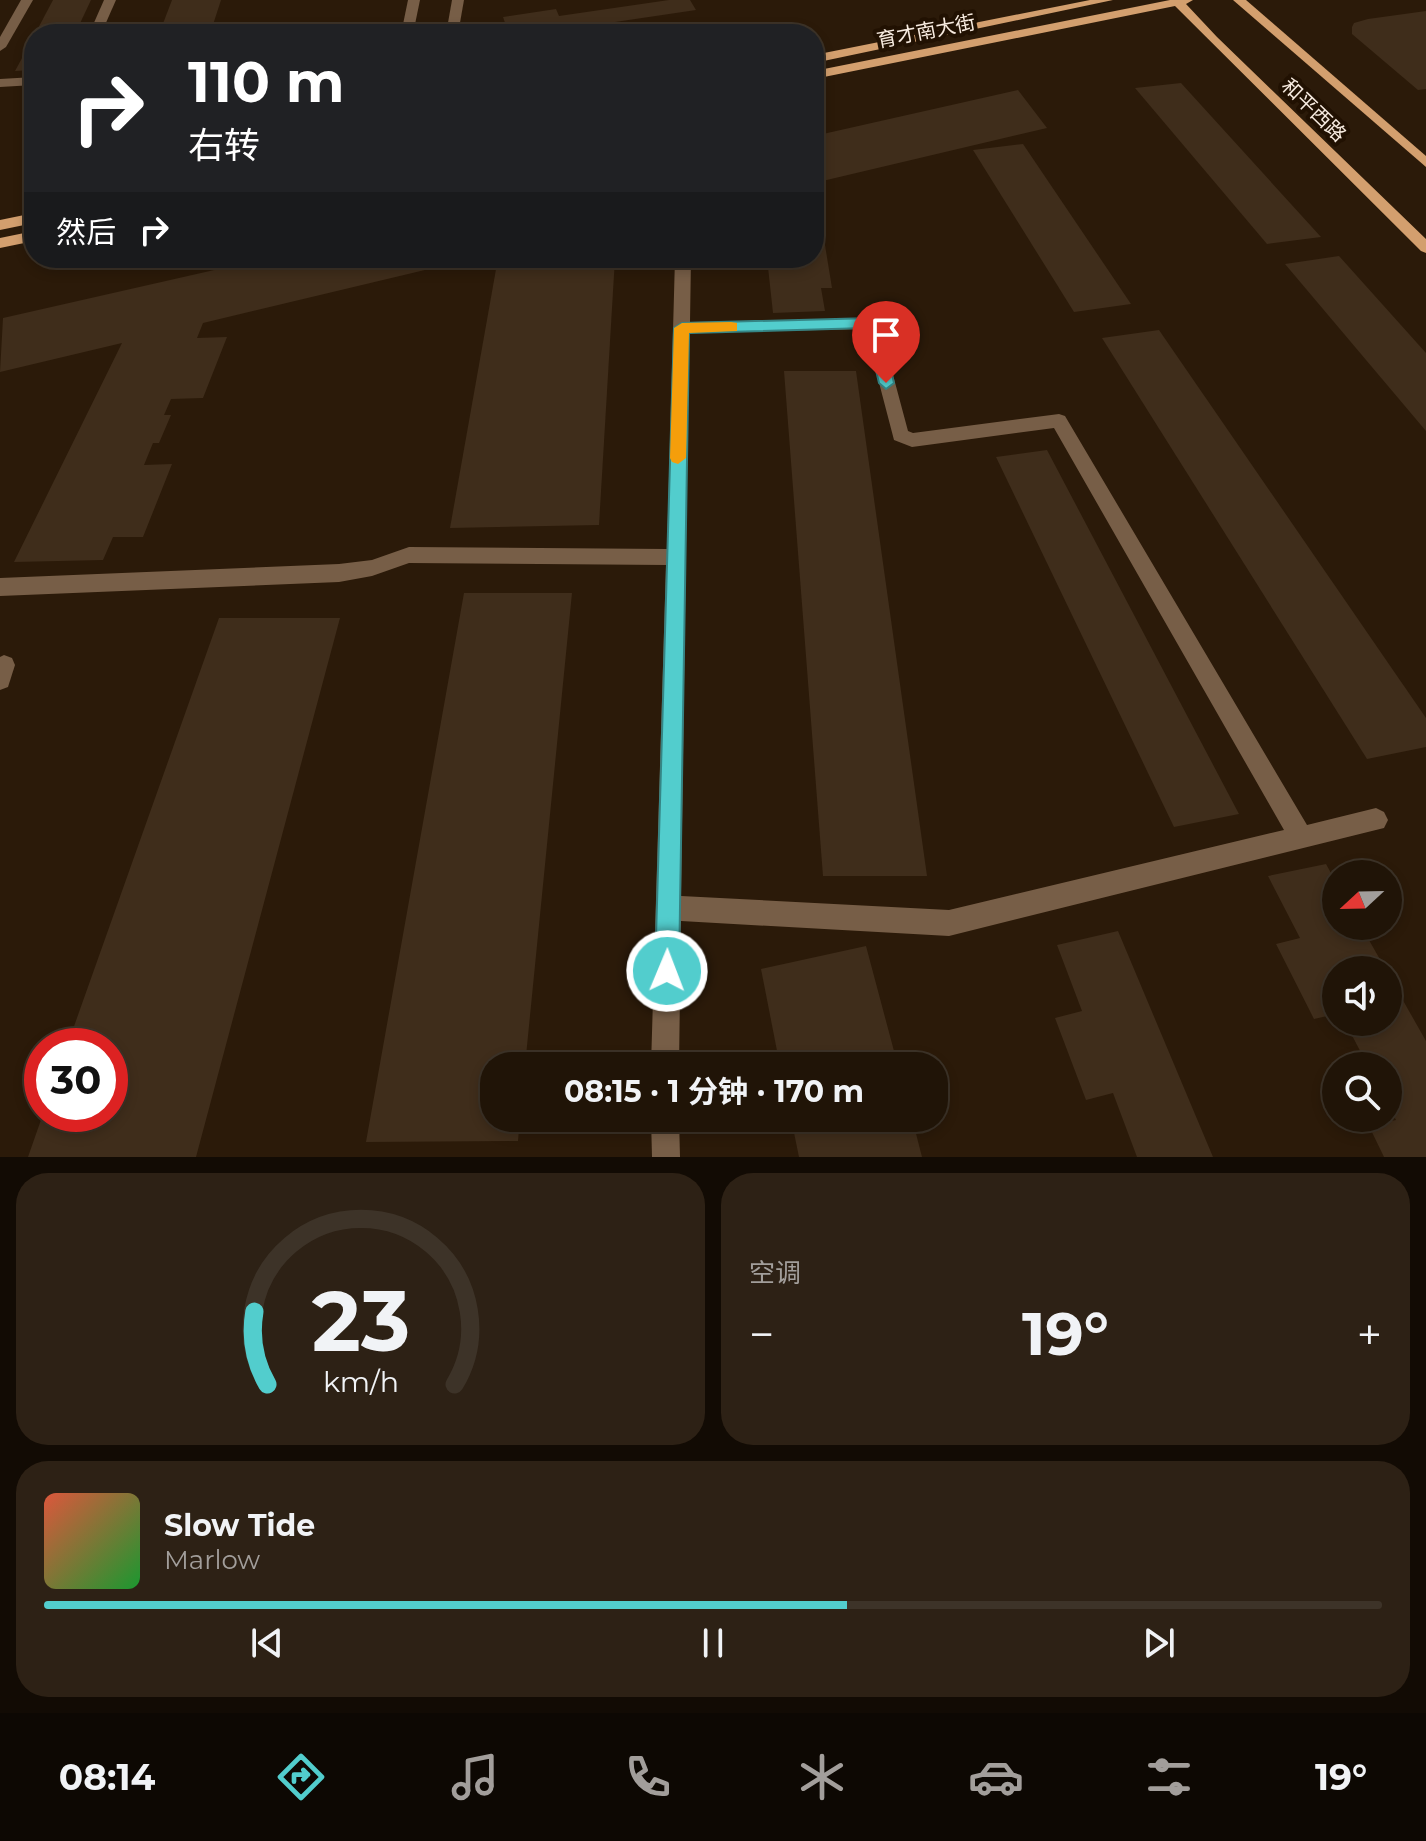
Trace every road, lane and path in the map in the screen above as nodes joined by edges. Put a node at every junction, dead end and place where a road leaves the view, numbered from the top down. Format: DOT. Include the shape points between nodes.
graph roads {
  1 [pos="27,0"];
  2 [pos="110,0"];
  3 [pos="414,0"];
  4 [pos="458,0"];
  5 [pos="1107,0"];
  6 [pos="1239,0"];
  7 [pos="1180,1"];
  8 [pos="99,24"];
  9 [pos="409,24"];
  10 [pos="454,24"];
  11 [pos="0,47"];
  12 [pos="824,57"];
  13 [pos="824,73"];
  14 [pos="24,82"];
  15 [pos="0,83"];
  16 [pos="1426,163"];
  17 [pos="24,220"];
  18 [pos="0,225"];
  19 [pos="24,238"];
  20 [pos="0,243"];
  21 [pos="1426,248"];
  22 [pos="683,268"];
  23 [pos="682,328"];
  24 [pos="676,557"];
  25 [pos="0,587"];
  26 [pos="1376,820"];
  27 [pos="1302,838"];
  28 [pos="668,908"];
  29 [pos="665,1052"];
  30 [pos="665,1132"];
  31 [pos="666,1157"];
  1 -- 11 [label="street"];
  2 -- 8 [label="street"];
  3 -- 9 [label="street"];
  4 -- 10 [label="street"];
  5 -- 12 [label="main road, 育才南大街"];
  6 -- 16 [label="main road, 和平西路"];
  7 -- 13 [label="main road, 育才南大街"];
  7 -- 21 [label="main road, 和平西路"];
  14 -- 15 [label="street"];
  17 -- 18 [label="main road"];
  19 -- 20 [label="main road"];
  22 -- 23 [label="street"];
  23 -- 24 [label="street"];
  23 -- 27 [label="street" via="872,323 900,435 912,440 1059,421"];
  24 -- 25 [label="street" via="409,555 339,573"];
  24 -- 28 [label="street"];
  26 -- 27 [label="street"];
  27 -- 28 [label="street" via="949,923"];
  28 -- 29 [label="street"];
  30 -- 31 [label="street"];
}
